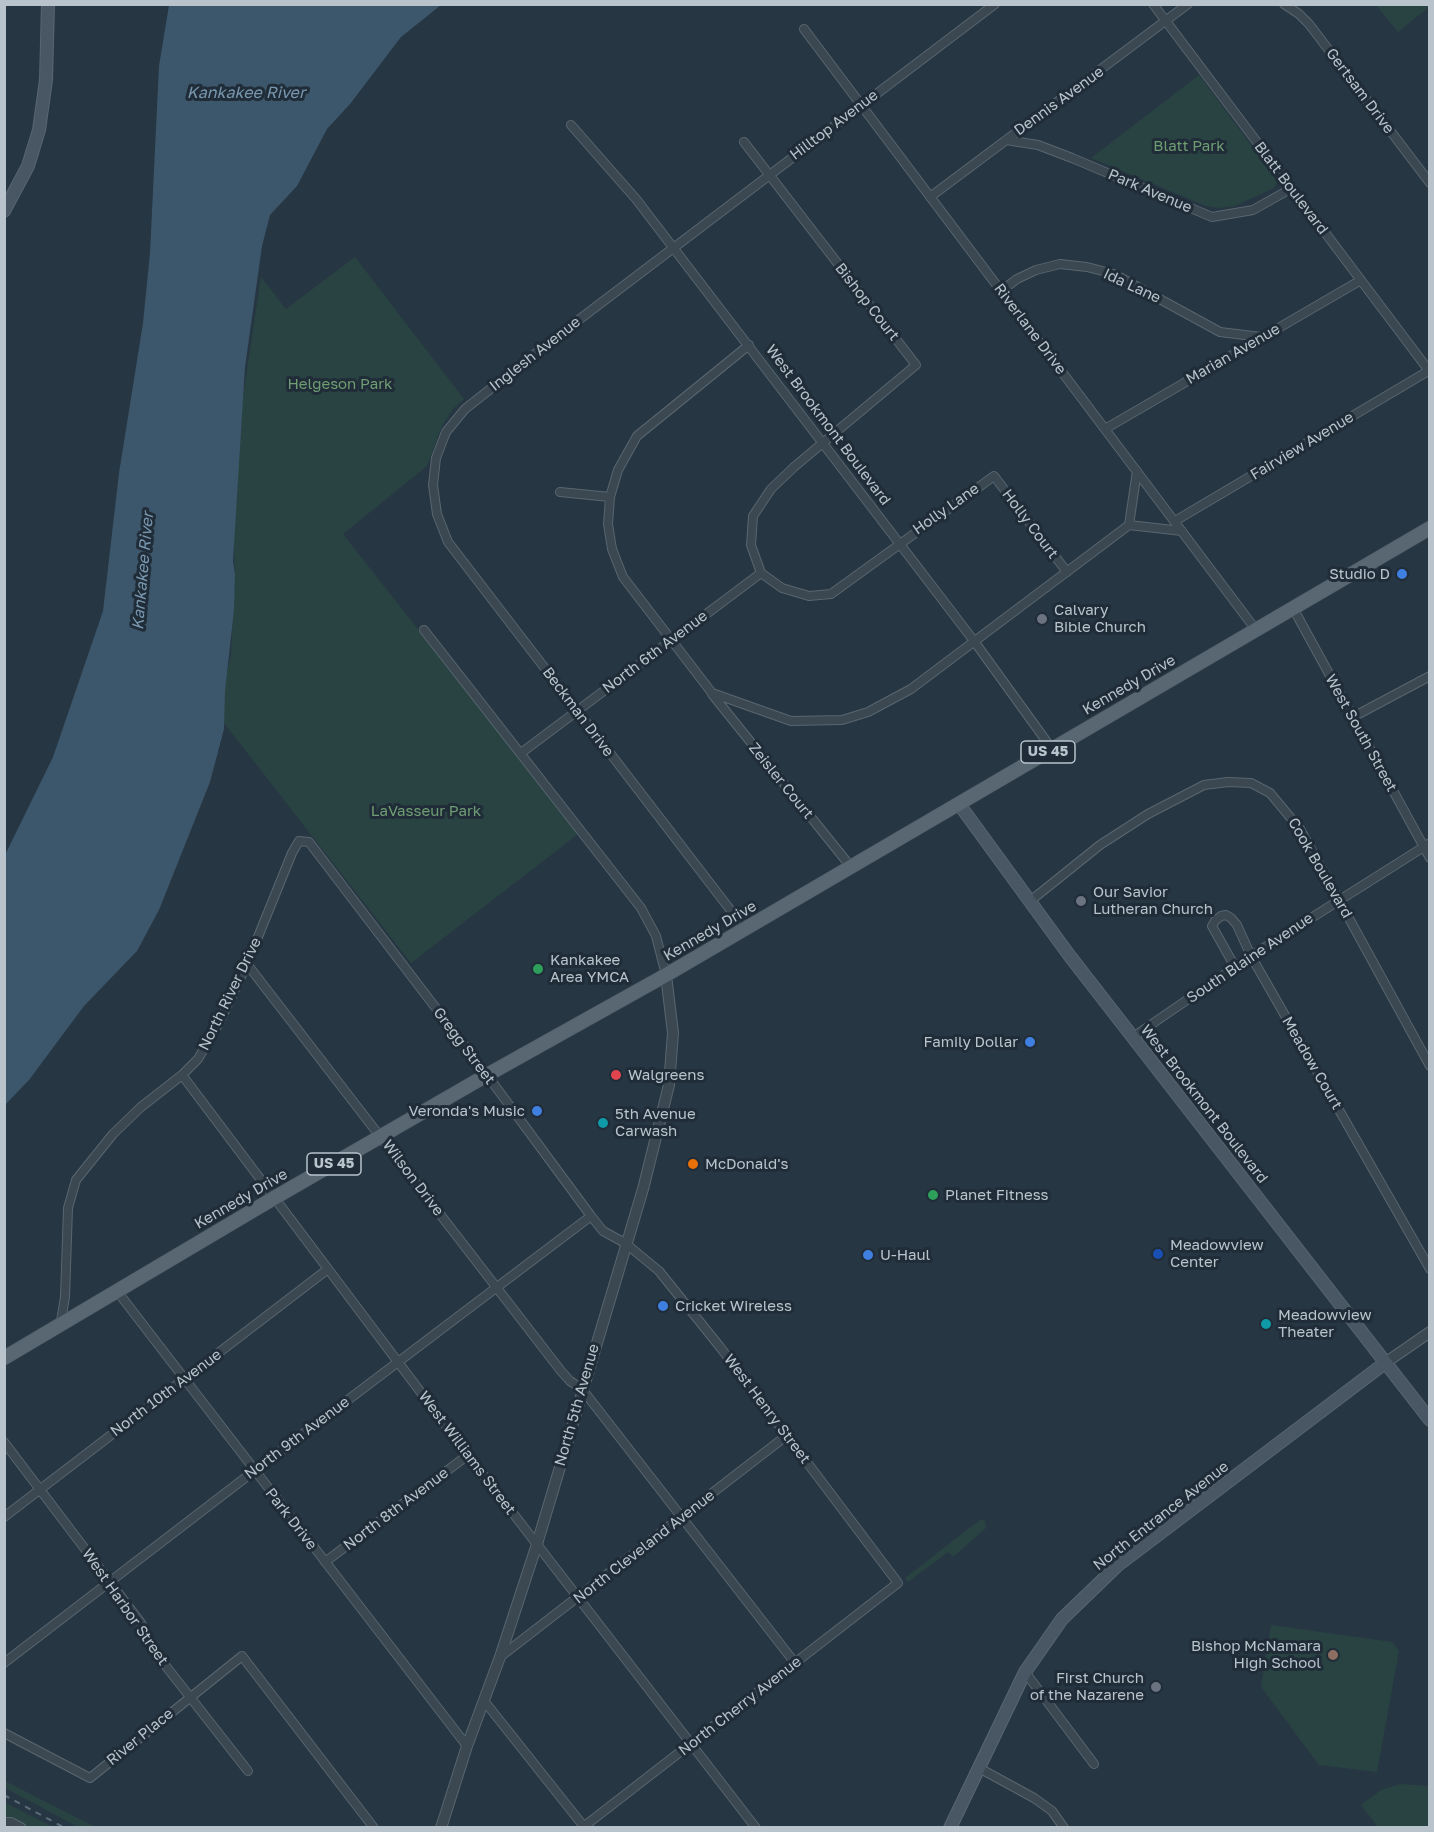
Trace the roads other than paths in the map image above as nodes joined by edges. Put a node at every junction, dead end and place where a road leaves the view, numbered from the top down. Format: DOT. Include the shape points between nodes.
graph roads {
  1 [pos="48,4"];
  2 [pos="995,4"];
  3 [pos="1153,4"];
  4 [pos="1188,4"];
  5 [pos="1284,4"];
  6 [pos="1166,22"];
  7 [pos="804,29"];
  8 [pos="861,105"];
  9 [pos="571,125"];
  10 [pos="1006,140"];
  11 [pos="744,142"];
  12 [pos="768,175"];
  13 [pos="1430,183"];
  14 [pos="1292,188"];
  15 [pos="930,197"];
  16 [pos="4,211"];
  17 [pos="674,248"];
  18 [pos="1360,280"];
  19 [pos="1001,291"];
  20 [pos="1262,337"];
  21 [pos="749,345"];
  22 [pos="1429,371"];
  23 [pos="1105,429"];
  24 [pos="824,444"];
  25 [pos="1137,471"];
  26 [pos="993,476"];
  27 [pos="432,485"];
  28 [pos="560,492"];
  29 [pos="610,497"];
  30 [pos="1175,521"];
  31 [pos="1129,525"];
  32 [pos="1430,528"];
  33 [pos="1182,531"];
  34 [pos="899,543"];
  35 [pos="1067,572"];
  36 [pos="760,573"];
  37 [pos="1293,608"];
  38 [pos="424,630"];
  39 [pos="1256,630"];
  40 [pos="669,640"];
  41 [pos="974,641"];
  42 [pos="1430,676"];
  43 [pos="712,693"];
  44 [pos="576,710"];
  45 [pos="1353,717"];
  46 [pos="1052,749"];
  47 [pos="521,753"];
  48 [pos="958,804"];
  49 [pos="309,842"];
  50 [pos="1426,845"];
  51 [pos="1430,858"];
  52 [pos="850,867"];
  53 [pos="1339,899"];
  54 [pos="1029,902"];
  55 [pos="745,929"];
  56 [pos="1251,956"];
  57 [pos="247,964"];
  58 [pos="1234,967"];
  59 [pos="666,975"];
  60 [pos="1133,1037"];
  61 [pos="1430,1066"];
  62 [pos="182,1075"];
  63 [pos="487,1075"];
  64 [pos="381,1137"];
  65 [pos="274,1198"];
  66 [pos="591,1216"];
  67 [pos="625,1243"];
  68 [pos="328,1269"];
  69 [pos="1430,1269"];
  70 [pos="497,1289"];
  71 [pos="117,1291"];
  72 [pos="60,1328"];
  73 [pos="1430,1332"];
  74 [pos="4,1359"];
  75 [pos="398,1362"];
  76 [pos="1385,1363"];
  77 [pos="184,1380"];
  78 [pos="582,1389"];
  79 [pos="1430,1420"];
  80 [pos="786,1436"];
  81 [pos="4,1442"];
  82 [pos="468,1455"];
  83 [pos="254,1471"];
  84 [pos="41,1489"];
  85 [pos="4,1517"];
  86 [pos="682,1517"];
  87 [pos="537,1544"];
  88 [pos="325,1562"];
  89 [pos="109,1582"];
  90 [pos="898,1583"];
  91 [pos="579,1597"];
  92 [pos="500,1657"];
  93 [pos="4,1663"];
  94 [pos="795,1663"];
  95 [pos="1025,1672"];
  96 [pos="191,1697"];
  97 [pos="485,1702"];
  98 [pos="4,1733"];
  99 [pos="691,1744"];
  100 [pos="467,1746"];
  101 [pos="1094,1764"];
  102 [pos="979,1768"];
  103 [pos="248,1771"];
  104 [pos="4,1822"];
  105 [pos="22,1827"];
  106 [pos="374,1827"];
  107 [pos="441,1827"];
  108 [pos="584,1827"];
  109 [pos="756,1827"];
  110 [pos="950,1827"];
  111 [pos="1064,1827"];
  1 -- 16 [label="main road" via="46,80 39,130 28,166"];
  2 -- 8 [label="street, Hilltop Avenue"];
  3 -- 6 [label="street, Blatt Boulevard"];
  4 -- 6 [label="street, Dennis Avenue"];
  5 -- 13 [label="street, Gertsam Drive" via="1310,24"];
  6 -- 10 [label="street, Dennis Avenue"];
  6 -- 14 [label="street, Blatt Boulevard"];
  7 -- 8 [label="street, Riverlane Drive"];
  8 -- 12 [label="street, Hilltop Avenue"];
  8 -- 15 [label="street, Riverlane Drive"];
  9 -- 17 [label="street, West Brookmont Boulevard"];
  10 -- 14 [label="street, Park Avenue" via="1038,145 1212,217 1253,210"];
  10 -- 15 [label="street, Dennis Avenue"];
  11 -- 12 [label="street, Bishop Court"];
  12 -- 17 [label="street, Hilltop Avenue"];
  12 -- 24 [label="street, Bishop Court" via="916,365"];
  14 -- 18 [label="street, Blatt Boulevard"];
  15 -- 19 [label="street, Riverlane Drive"];
  17 -- 21 [label="street, West Brookmont Boulevard"];
  17 -- 27 [label="street, Inglesh Avenue" via="465,409 446,432 436,458"];
  18 -- 20 [label="street, Marian Avenue"];
  18 -- 22 [label="street, Blatt Boulevard"];
  19 -- 20 [label="street, Ida Lane" via="1036,270 1060,264 1087,267 1114,274 1220,332"];
  19 -- 23 [label="street, Riverlane Drive"];
  20 -- 23 [label="street, Marian Avenue"];
  21 -- 24 [label="street, West Brookmont Boulevard"];
  21 -- 29 [label="street, Zeisler Court" via="637,436 618,470"];
  22 -- 30 [label="street, Fairview Avenue"];
  23 -- 25 [label="street, Riverlane Drive"];
  24 -- 34 [label="street, West Brookmont Boulevard"];
  24 -- 36 [label="street" via="771,489 753,516 751,545"];
  25 -- 30 [label="street, Riverlane Drive"];
  25 -- 31 [label="street"];
  26 -- 34 [label="street, Holly Lane"];
  26 -- 35 [label="street, Holly Court"];
  27 -- 44 [label="street, Beckman Drive" via="437,514 448,542"];
  28 -- 29 [label="street"];
  29 -- 40 [label="street, Zeisler Court" via="608,524 622,577"];
  30 -- 33 [label="street, Riverlane Drive"];
  31 -- 33 [label="street"];
  31 -- 35 [label="street"];
  32 -- 37 [label="main road, Kennedy Drive / US 45"];
  33 -- 39 [label="street, Riverlane Drive"];
  34 -- 36 [label="street" via="831,594 809,597 782,588"];
  34 -- 41 [label="street, West Brookmont Boulevard"];
  35 -- 41 [label="street"];
  36 -- 40 [label="street, North 6th Avenue"];
  37 -- 39 [label="main road, Kennedy Drive / US 45"];
  37 -- 45 [label="street, West South Street"];
  38 -- 47 [label="street"];
  39 -- 46 [label="main road, Kennedy Drive / US 45"];
  40 -- 43 [label="street, Zeisler Court"];
  40 -- 44 [label="street, North 6th Avenue"];
  41 -- 43 [label="street" via="911,688 868,712 842,720 791,721"];
  41 -- 46 [label="street, West Brookmont Boulevard"];
  42 -- 45 [label="street"];
  43 -- 52 [label="street, Zeisler Court"];
  44 -- 47 [label="street, North 6th Avenue"];
  44 -- 55 [label="street, Beckman Drive"];
  45 -- 50 [label="street, West South Street"];
  46 -- 48 [label="main road, Kennedy Drive / US 45"];
  47 -- 59 [label="street" via="650,922"];
  48 -- 52 [label="main road, Kennedy Drive / US 45"];
  48 -- 54 [label="main road, West Brookmont Boulevard"];
  49 -- 57 [label="street, North River Drive" via="299,841 292,854"];
  49 -- 63 [label="street, Gregg Street"];
  50 -- 51 [label="street, West South Street"];
  50 -- 53 [label="street, South Blaine Avenue"];
  52 -- 55 [label="main road, Kennedy Drive / US 45"];
  53 -- 54 [label="street, Cook Boulevard" via="1300,829 1270,792 1251,783 1228,782 1204,784 1148,814 1100,845"];
  53 -- 56 [label="street, South Blaine Avenue"];
  53 -- 61 [label="street, Cook Boulevard"];
  54 -- 60 [label="main road, West Brookmont Boulevard"];
  55 -- 59 [label="main road, Kennedy Drive / US 45"];
  56 -- 58 [label="street, South Blaine Avenue"];
  56 -- 58 [label="street, Meadow Court" via="1237,924 1226,915 1221,916 1212,926"];
  56 -- 69 [label="street, Meadow Court"];
  57 -- 62 [label="street, North River Drive" via="198,1059"];
  57 -- 64 [label="street, Wilson Drive"];
  58 -- 60 [label="street, South Blaine Avenue"];
  59 -- 63 [label="main road, Kennedy Drive / US 45"];
  59 -- 67 [label="street, North 5th Avenue" via="674,1033 669,1085"];
  60 -- 76 [label="main road, West Brookmont Boulevard"];
  62 -- 65 [label="street, West Williams Street"];
  62 -- 72 [label="street, North River Drive" via="113,1134 76,1180 68,1208"];
  63 -- 64 [label="main road, Kennedy Drive / US 45"];
  63 -- 66 [label="street, Gregg Street"];
  64 -- 65 [label="main road, Kennedy Drive / US 45"];
  64 -- 70 [label="street, Wilson Drive"];
  65 -- 68 [label="street, West Williams Street"];
  65 -- 71 [label="main road, Kennedy Drive / US 45"];
  66 -- 67 [label="street, Gregg Street" via="603,1231"];
  66 -- 70 [label="street, North 9th Avenue"];
  67 -- 78 [label="street, North 5th Avenue"];
  67 -- 80 [label="street, West Henry Street" via="659,1271"];
  68 -- 75 [label="street, West Williams Street"];
  68 -- 77 [label="street, North 10th Avenue"];
  70 -- 75 [label="street, North 9th Avenue"];
  70 -- 78 [label="street, Wilson Drive" via="570,1381"];
  71 -- 72 [label="main road, Kennedy Drive / US 45"];
  71 -- 77 [label="street, Park Drive"];
  72 -- 74 [label="main road, Kennedy Drive / US 45"];
  73 -- 76 [label="street"];
  75 -- 82 [label="street, West Williams Street"];
  75 -- 83 [label="street, North 9th Avenue"];
  76 -- 79 [label="main road, West Brookmont Boulevard"];
  76 -- 95 [label="main road, North Entrance Avenue" via="1118,1565 1062,1619"];
  77 -- 83 [label="street, Park Drive"];
  77 -- 84 [label="street, North 10th Avenue"];
  78 -- 86 [label="street, Wilson Drive"];
  78 -- 87 [label="street, North 5th Avenue"];
  80 -- 86 [label="street, North Cleveland Avenue"];
  80 -- 90 [label="street, West Henry Street"];
  81 -- 84 [label="street, West Harbor Street"];
  82 -- 87 [label="street, West Williams Street"];
  82 -- 88 [label="street, North 8th Avenue"];
  83 -- 88 [label="street, Park Drive"];
  83 -- 89 [label="street, North 9th Avenue"];
  84 -- 85 [label="street, North 10th Avenue"];
  84 -- 89 [label="street, West Harbor Street"];
  86 -- 91 [label="street, North Cleveland Avenue"];
  86 -- 94 [label="street, Wilson Drive"];
  87 -- 91 [label="street, West Williams Street"];
  87 -- 92 [label="street, North 5th Avenue"];
  88 -- 100 [label="street, Park Drive"];
  89 -- 93 [label="street, North 9th Avenue"];
  89 -- 96 [label="street, West Harbor Street" via="141,1623 154,1651"];
  90 -- 94 [label="street, North Cherry Avenue"];
  91 -- 92 [label="street, North Cleveland Avenue"];
  91 -- 99 [label="street, West Williams Street"];
  92 -- 97 [label="street, North 5th Avenue"];
  94 -- 99 [label="street, North Cherry Avenue"];
  95 -- 101 [label="street"];
  95 -- 102 [label="main road, North Entrance Avenue"];
  96 -- 98 [label="street, River Place" via="90,1778"];
  96 -- 103 [label="street, West Harbor Street"];
  96 -- 106 [label="street, River Place" via="242,1656"];
  97 -- 100 [label="street, North 5th Avenue"];
  97 -- 108 [label="street"];
  99 -- 108 [label="street, North Cherry Avenue"];
  99 -- 109 [label="street, West Williams Street"];
  100 -- 107 [label="street, North 5th Avenue"];
  102 -- 110 [label="main road, North Entrance Avenue"];
  102 -- 111 [label="street" via="1034,1798 1052,1811"];
  104 -- 105 [label="street"];
}
